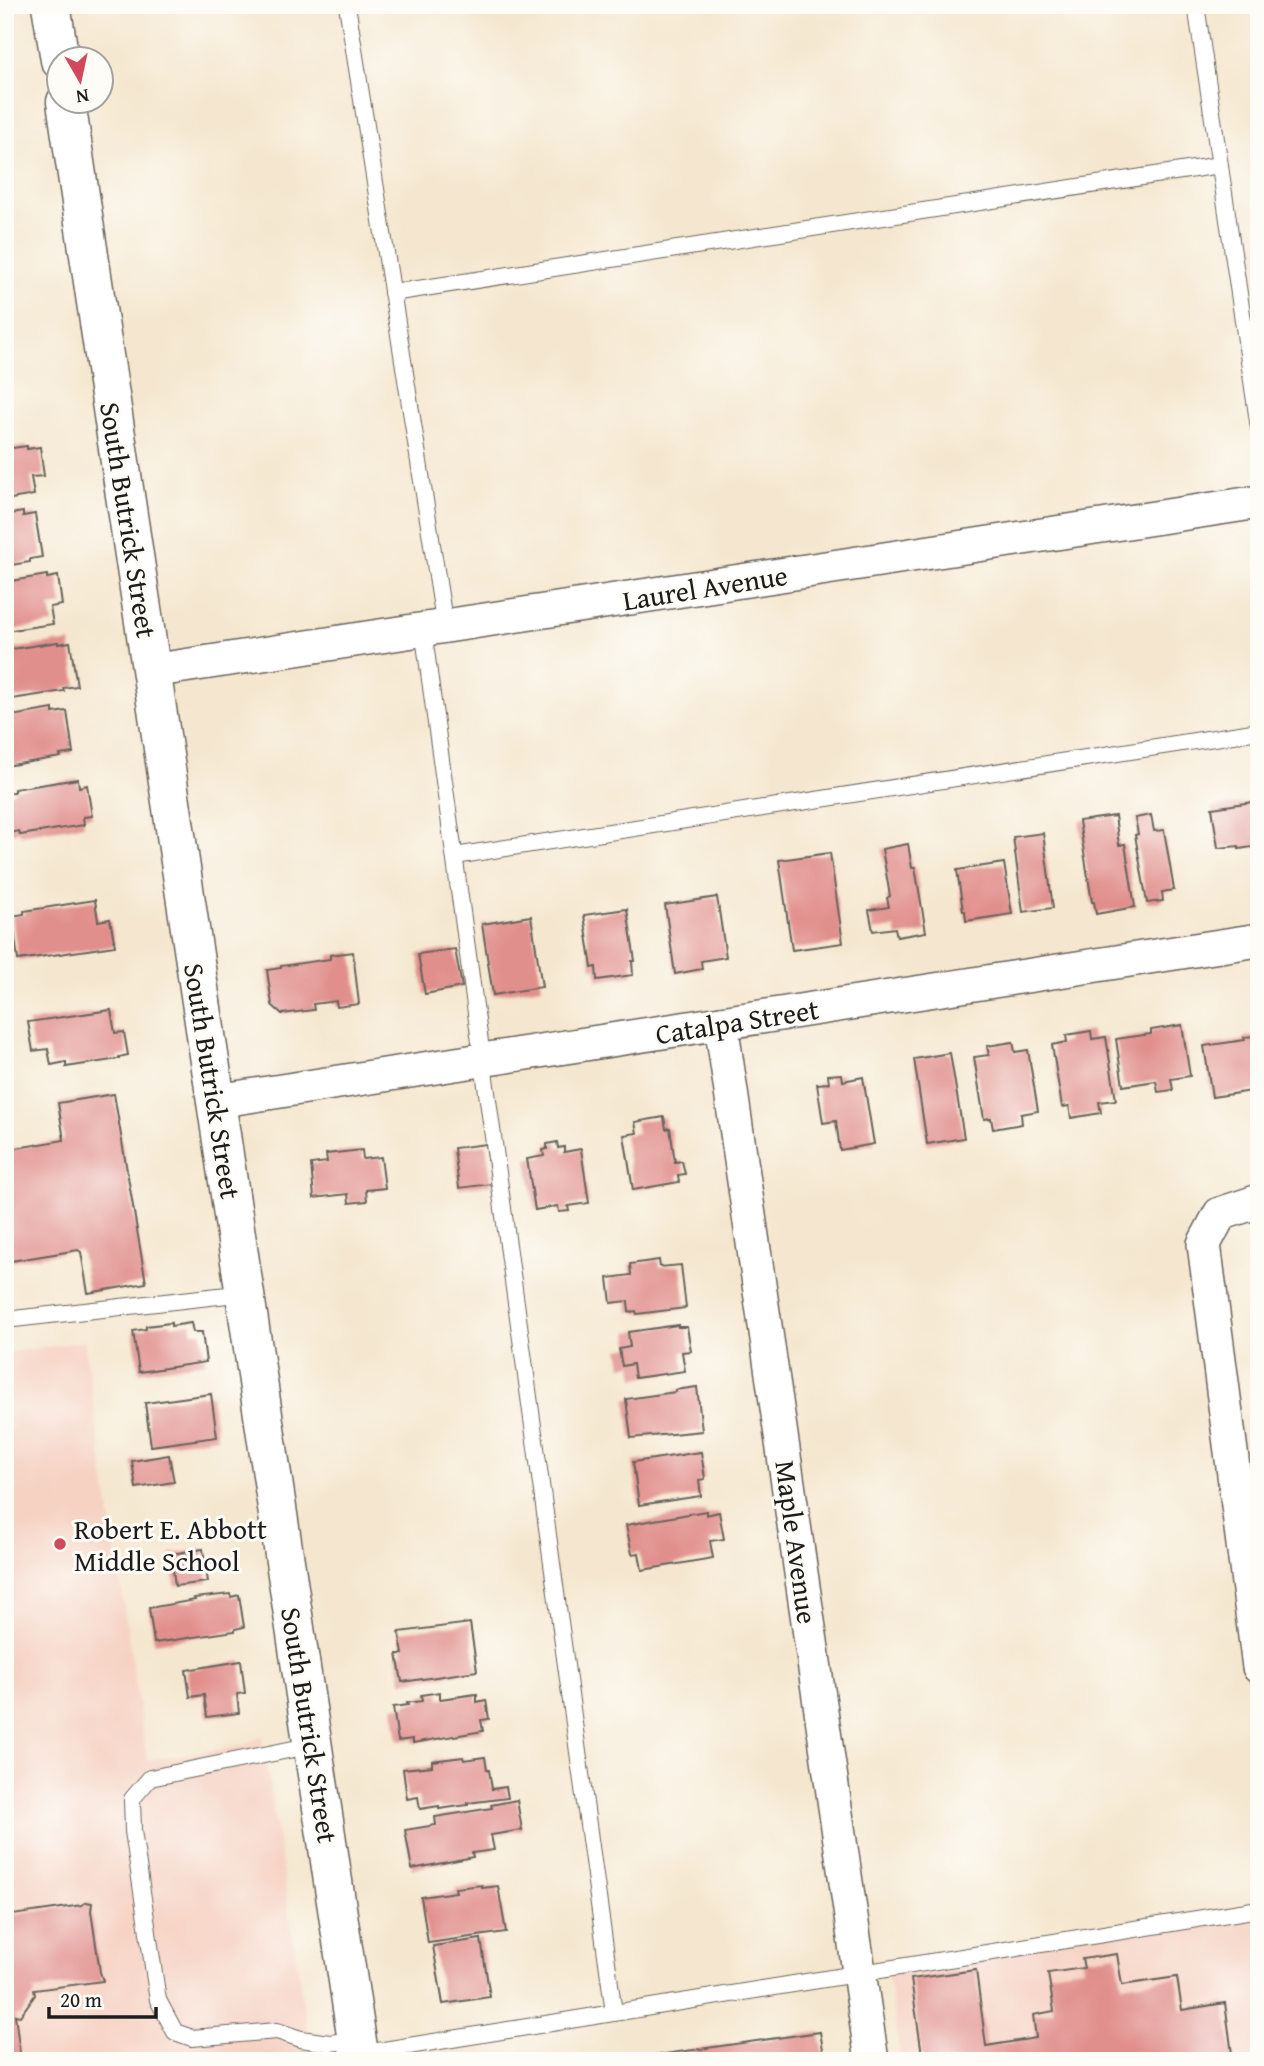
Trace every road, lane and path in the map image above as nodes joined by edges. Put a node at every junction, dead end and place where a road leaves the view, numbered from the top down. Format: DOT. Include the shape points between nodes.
graph roads {
  1 [pos="51,5"];
  2 [pos="346,5"];
  3 [pos="1196,5"];
  4 [pos="58,46"];
  5 [pos="68,116"];
  6 [pos="1220,165"];
  7 [pos="392,293"];
  8 [pos="1259,428"];
  9 [pos="1259,502"];
  10 [pos="434,628"];
  11 [pos="152,671"];
  12 [pos="1259,731"];
  13 [pos="455,856"];
  14 [pos="1259,940"];
  15 [pos="721,1023"];
  16 [pos="483,1060"];
  17 [pos="216,1101"];
  18 [pos="1259,1201"];
  19 [pos="244,1293"];
  20 [pos="5,1320"];
  21 [pos="1259,1667"];
  22 [pos="313,1745"];
  23 [pos="1259,1909"];
  24 [pos="859,1973"];
  25 [pos="614,2013"];
  26 [pos="359,2051"];
  27 [pos="872,2061"];
  1 -- 4 [label="street"];
  2 -- 7 [label="lane"];
  3 -- 6 [label="lane"];
  5 -- 11 [label="street, South Butrick Street"];
  6 -- 7 [label="lane"];
  6 -- 8 [label="lane"];
  7 -- 10 [label="lane"];
  9 -- 10 [label="street, Laurel Avenue"];
  10 -- 11 [label="street, Laurel Avenue"];
  10 -- 13 [label="lane"];
  11 -- 17 [label="street, South Butrick Street"];
  12 -- 13 [label="lane"];
  13 -- 16 [label="lane"];
  14 -- 15 [label="street, Catalpa Street"];
  15 -- 16 [label="street, Catalpa Street"];
  15 -- 24 [label="street, Maple Avenue"];
  16 -- 17 [label="street, Catalpa Street"];
  16 -- 25 [label="lane"];
  17 -- 19 [label="street, South Butrick Street"];
  18 -- 21 [label="street" via="1220,1214 1204,1244"];
  19 -- 20 [label="lane"];
  19 -- 22 [label="street, South Butrick Street"];
  22 -- 26 [label="street, South Butrick Street"];
  22 -- 26 [label="lane" via="150,1778 132,1799 158,2000 175,2032 192,2038 277,2031"];
  23 -- 24 [label="lane"];
  24 -- 25 [label="lane"];
  24 -- 27 [label="street, Maple Avenue"];
  25 -- 26 [label="lane"];
}
